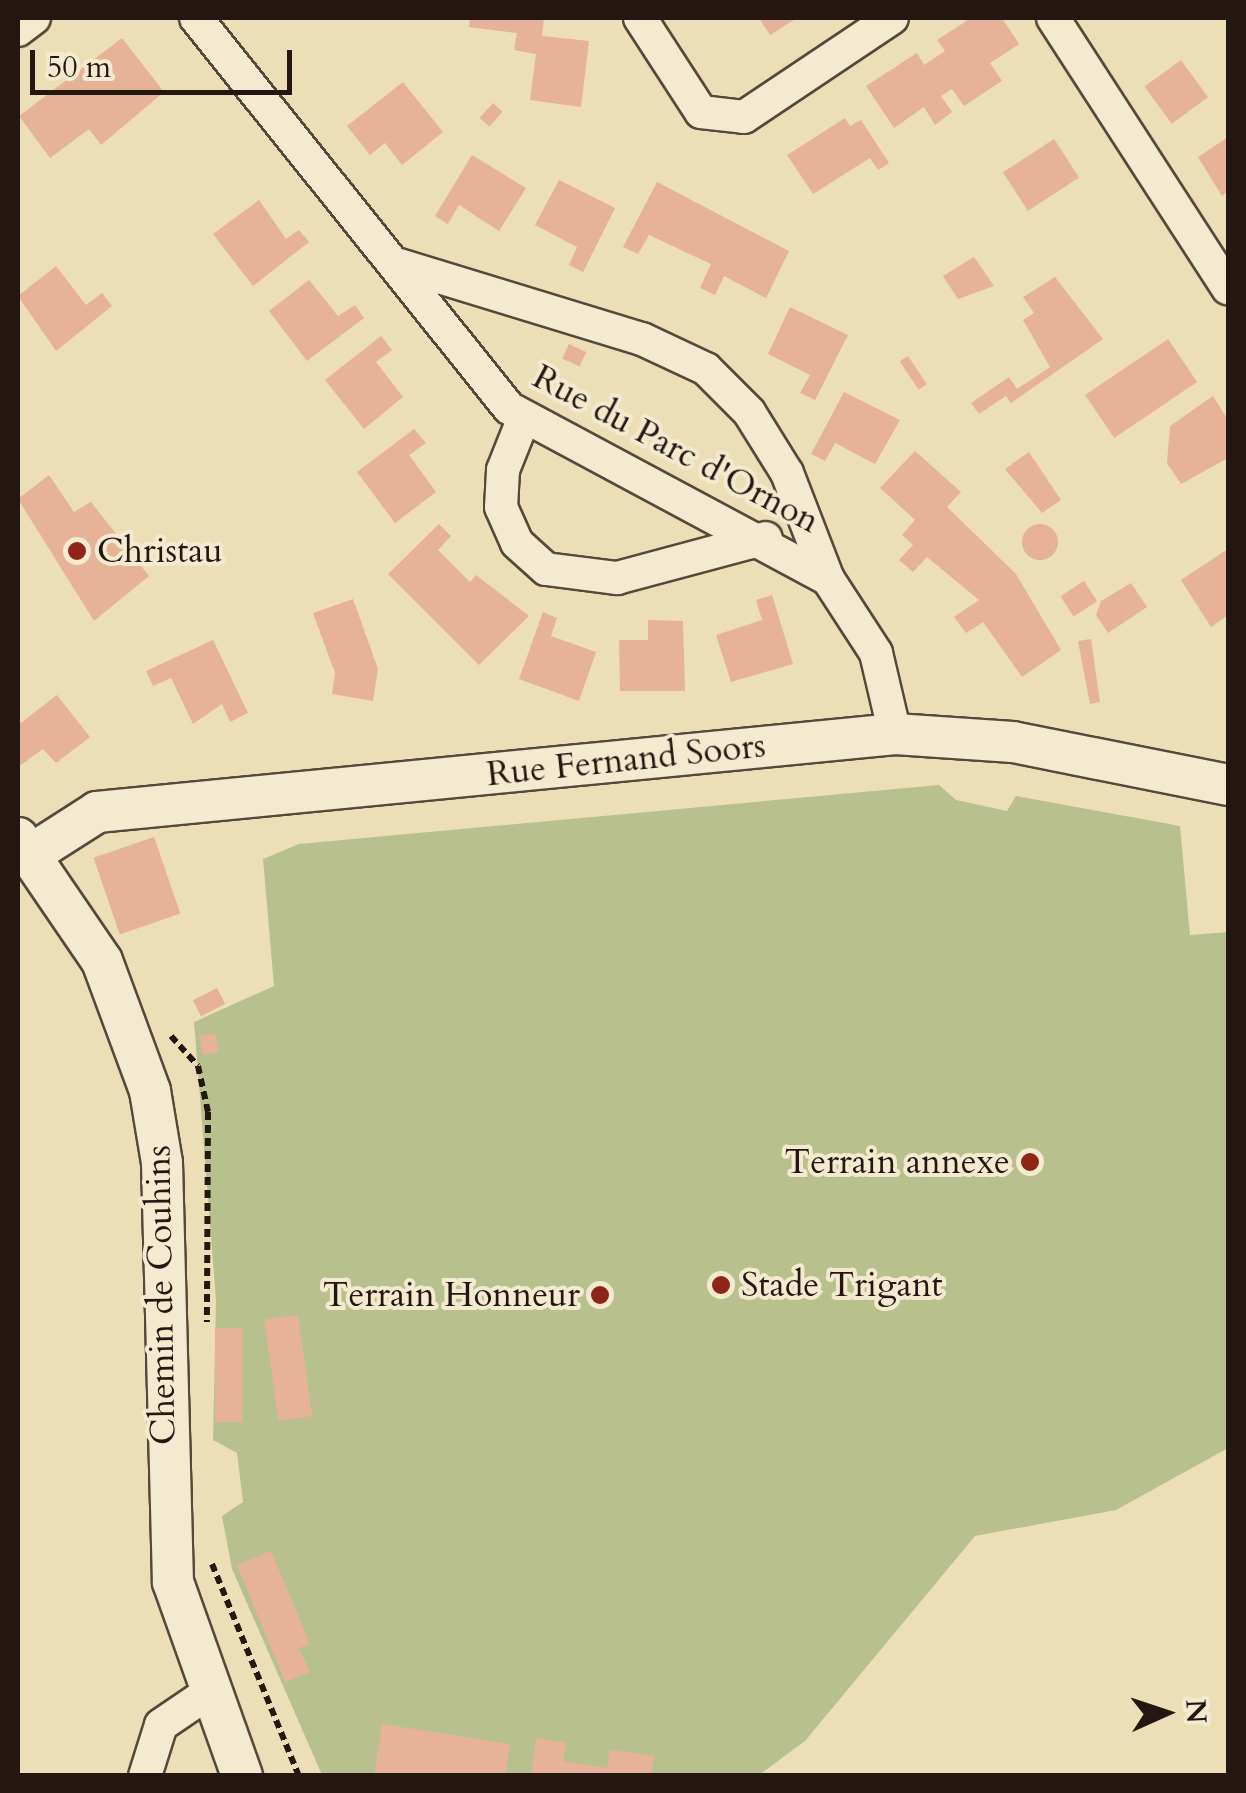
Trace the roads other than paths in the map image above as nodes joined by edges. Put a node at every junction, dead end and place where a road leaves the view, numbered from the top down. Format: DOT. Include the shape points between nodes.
graph roads {
  1 [pos="34,18"];
  2 [pos="196,18"];
  3 [pos="640,18"];
  4 [pos="892,18"];
  5 [pos="1053,18"];
  6 [pos="18,30"];
  7 [pos="396,264"];
  8 [pos="1228,288"];
  9 [pos="523,420"];
  10 [pos="766,538"];
  11 [pos="828,579"];
  12 [pos="895,734"];
  13 [pos="1228,785"];
  14 [pos="26,846"];
  15 [pos="208,1693"];
  16 [pos="145,1776"];
  17 [pos="242,1776"];
  1 -- 6 [label="street"];
  2 -- 7 [label="street, Rue du Parc d'Ornon"];
  3 -- 4 [label="street" via="701,112 744,118"];
  5 -- 8 [label="street"];
  7 -- 9 [label="street, Rue du Parc d'Ornon"];
  7 -- 11 [label="street" via="642,339 706,369 749,412 787,473"];
  9 -- 10 [label="street, Rue du Parc d'Ornon"];
  9 -- 10 [label="street" via="503,470 502,508 518,543 546,569 618,578"];
  10 -- 11 [label="street, Rue du Parc d'Ornon"];
  11 -- 12 [label="street, Rue du Parc d'Ornon" via="876,653"];
  12 -- 13 [label="street, Rue Fernand Soors" via="974,736"];
  12 -- 14 [label="street, Rue Fernand Soors" via="97,812"];
  14 -- 15 [label="street, Chemin de Couhins" via="131,1026 162,1164 172,1572"];
  15 -- 16 [label="street" via="161,1725"];
  15 -- 17 [label="street, Chemin de Couhins"];
}
